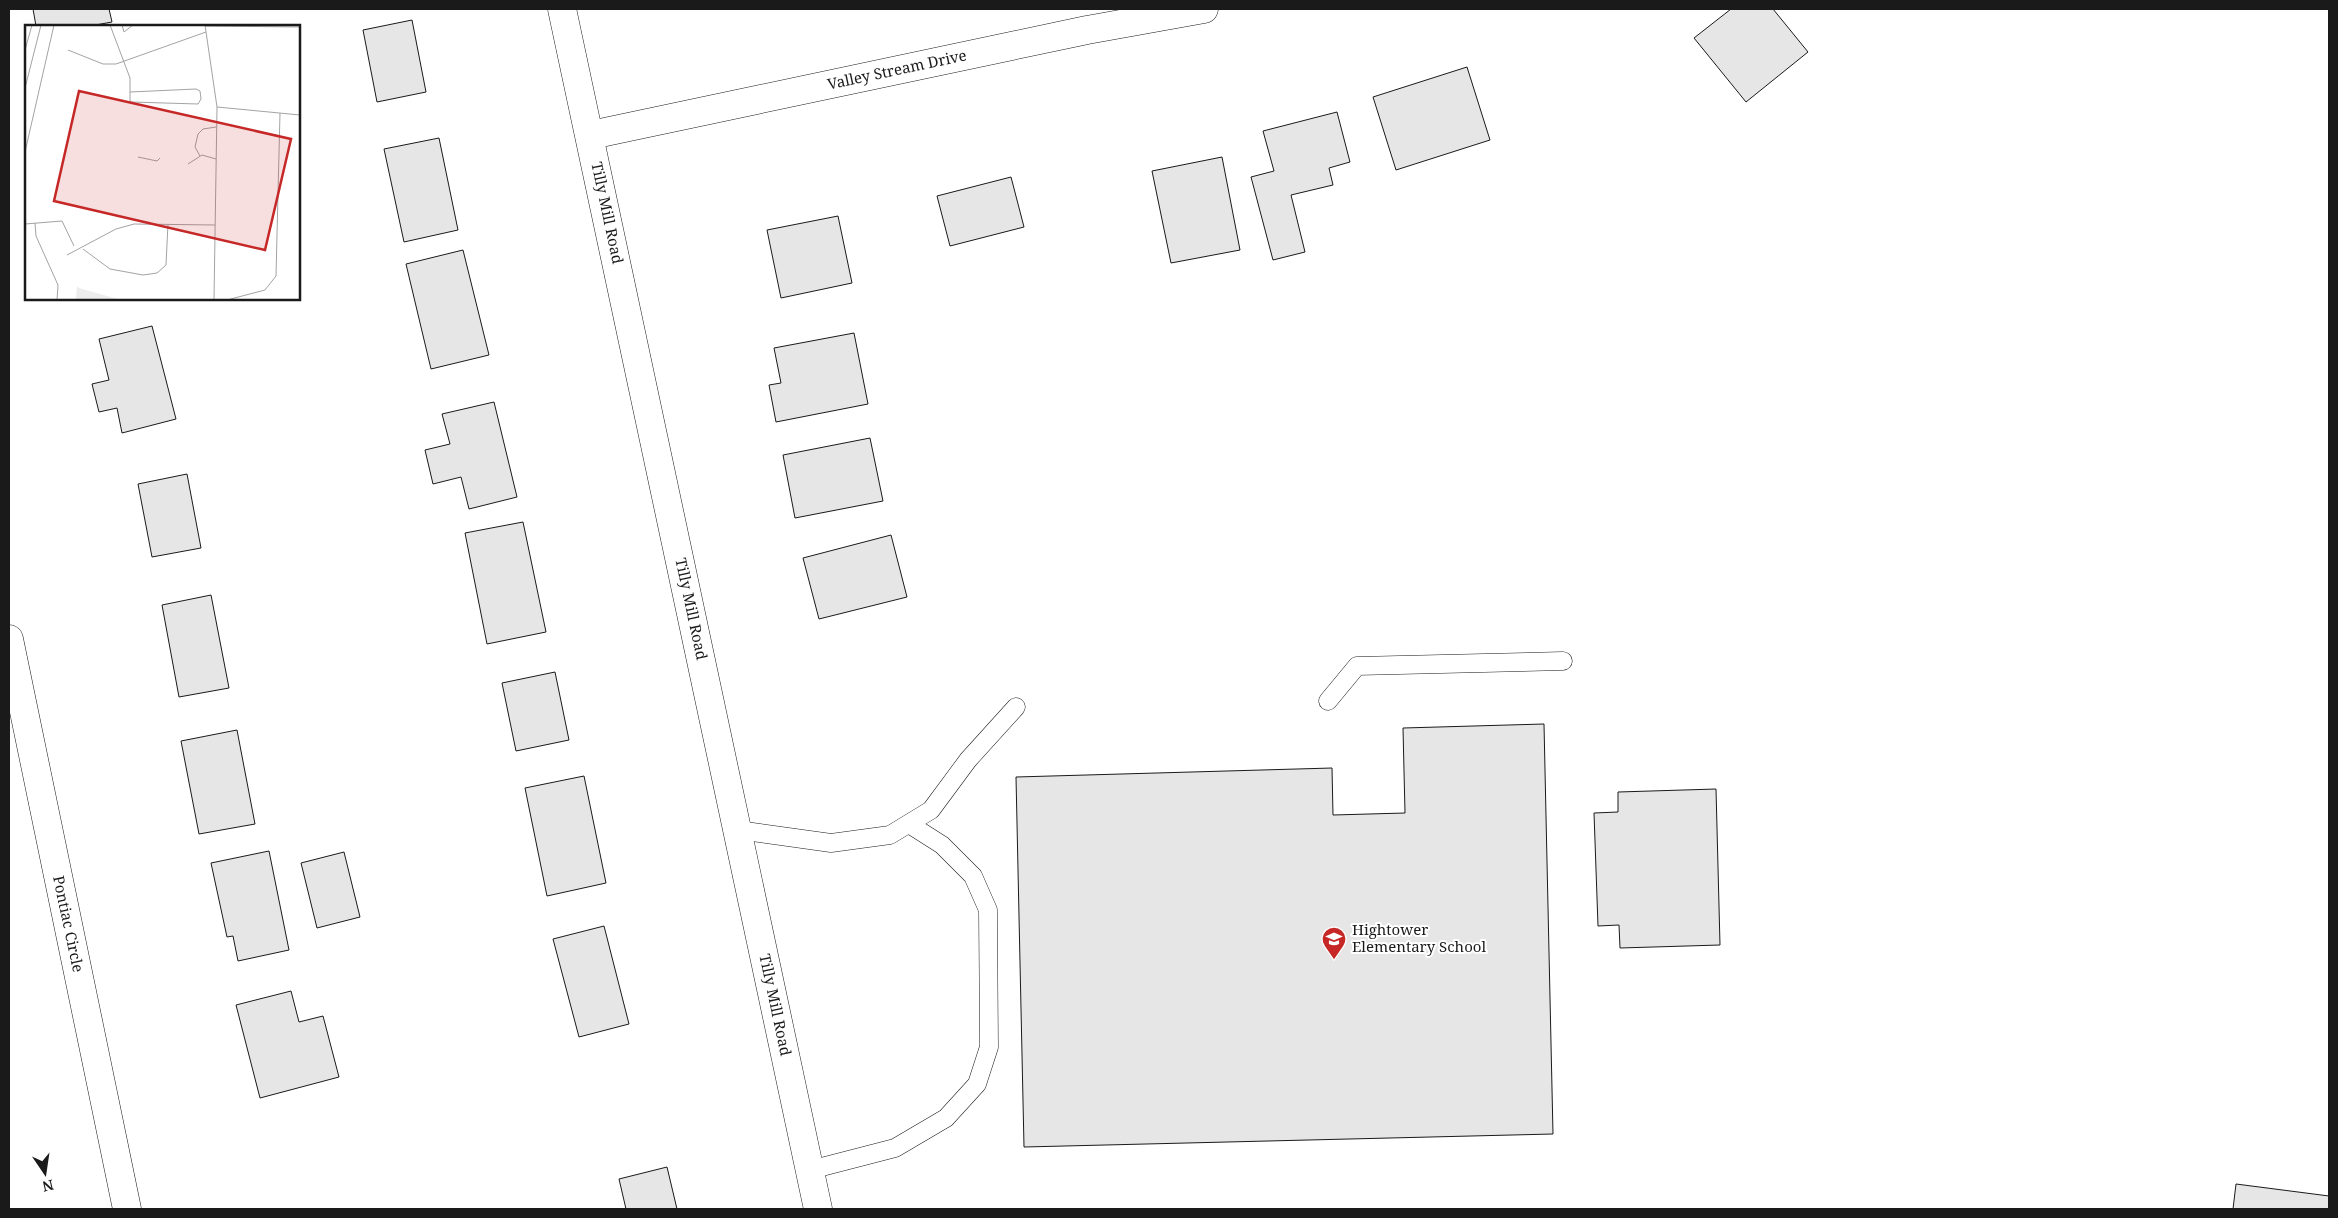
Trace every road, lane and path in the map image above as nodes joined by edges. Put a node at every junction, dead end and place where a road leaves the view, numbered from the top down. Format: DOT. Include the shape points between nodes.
graph roads {
  1 [pos="562,9"];
  2 [pos="1204,9"];
  3 [pos="1085,19"];
  4 [pos="590,135"];
  5 [pos="9,640"];
  6 [pos="1563,661"];
  7 [pos="1328,701"];
  8 [pos="1016,707"];
  9 [pos="909,824"];
  10 [pos="738,830"];
  11 [pos="810,1170"];
  12 [pos="128,1209"];
  13 [pos="818,1209"];
  1 -- 4 [label="street, Tilly Mill Road"];
  2 -- 3 [label="street, Valley Stream Drive"];
  3 -- 4 [label="street, Valley Stream Drive"];
  4 -- 10 [label="street, Tilly Mill Road"];
  5 -- 12 [label="street, Pontiac Circle"];
  6 -- 7 [label="lane" via="1357,666"];
  8 -- 9 [label="lane" via="968,760 931,810"];
  9 -- 10 [label="lane" via="890,835 831,843"];
  9 -- 11 [label="lane" via="942,845 973,876 988,910 989,1048 977,1084 946,1118 895,1148"];
  10 -- 11 [label="street, Tilly Mill Road"];
  11 -- 13 [label="street, Tilly Mill Road"];
}
